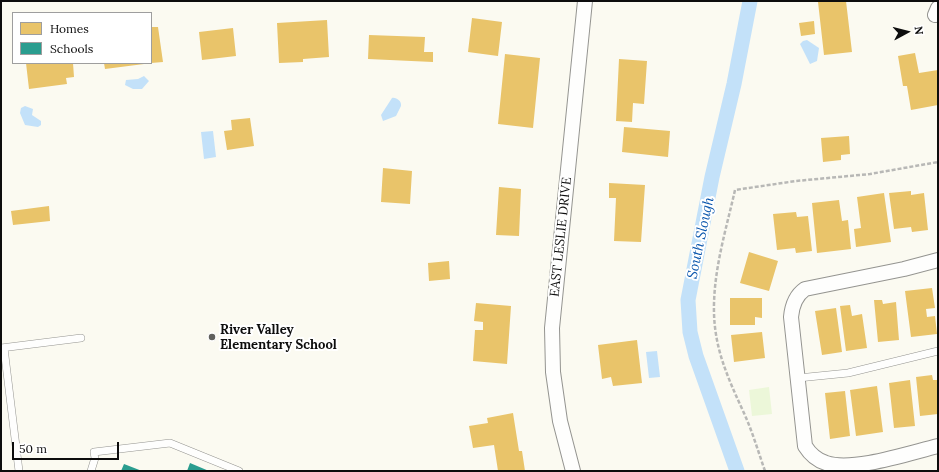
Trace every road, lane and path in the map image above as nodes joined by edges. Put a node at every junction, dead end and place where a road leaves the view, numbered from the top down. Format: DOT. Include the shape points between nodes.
graph roads {
  1 [pos="585,1"];
  2 [pos="938,162"];
  3 [pos="938,260"];
  4 [pos="81,338"];
  5 [pos="3,348"];
  6 [pos="938,351"];
  7 [pos="798,378"];
  8 [pos="938,446"];
  9 [pos="824,467"];
  10 [pos="20,471"];
  11 [pos="91,471"];
  12 [pos="239,471"];
  13 [pos="573,471"];
  14 [pos="765,471"];
  1 -- 13 [label="street, EAST LESLIE DRIVE" via="552,328 553,372 560,421"];
  2 -- 14 [label="path" via="870,174 735,190 714,290 714,320 731,388 743,411"];
  3 -- 7 [label="street" via="904,270 805,288 799,293 792,306 791,317"];
  4 -- 5 [label="lane"];
  5 -- 10 [label="lane"];
  6 -- 7 [label="lane" via="848,373"];
  7 -- 9 [label="street" via="805,446"];
  8 -- 9 [label="street" via="854,465"];
  11 -- 12 [label="lane" via="94,452 170,443"];
}
